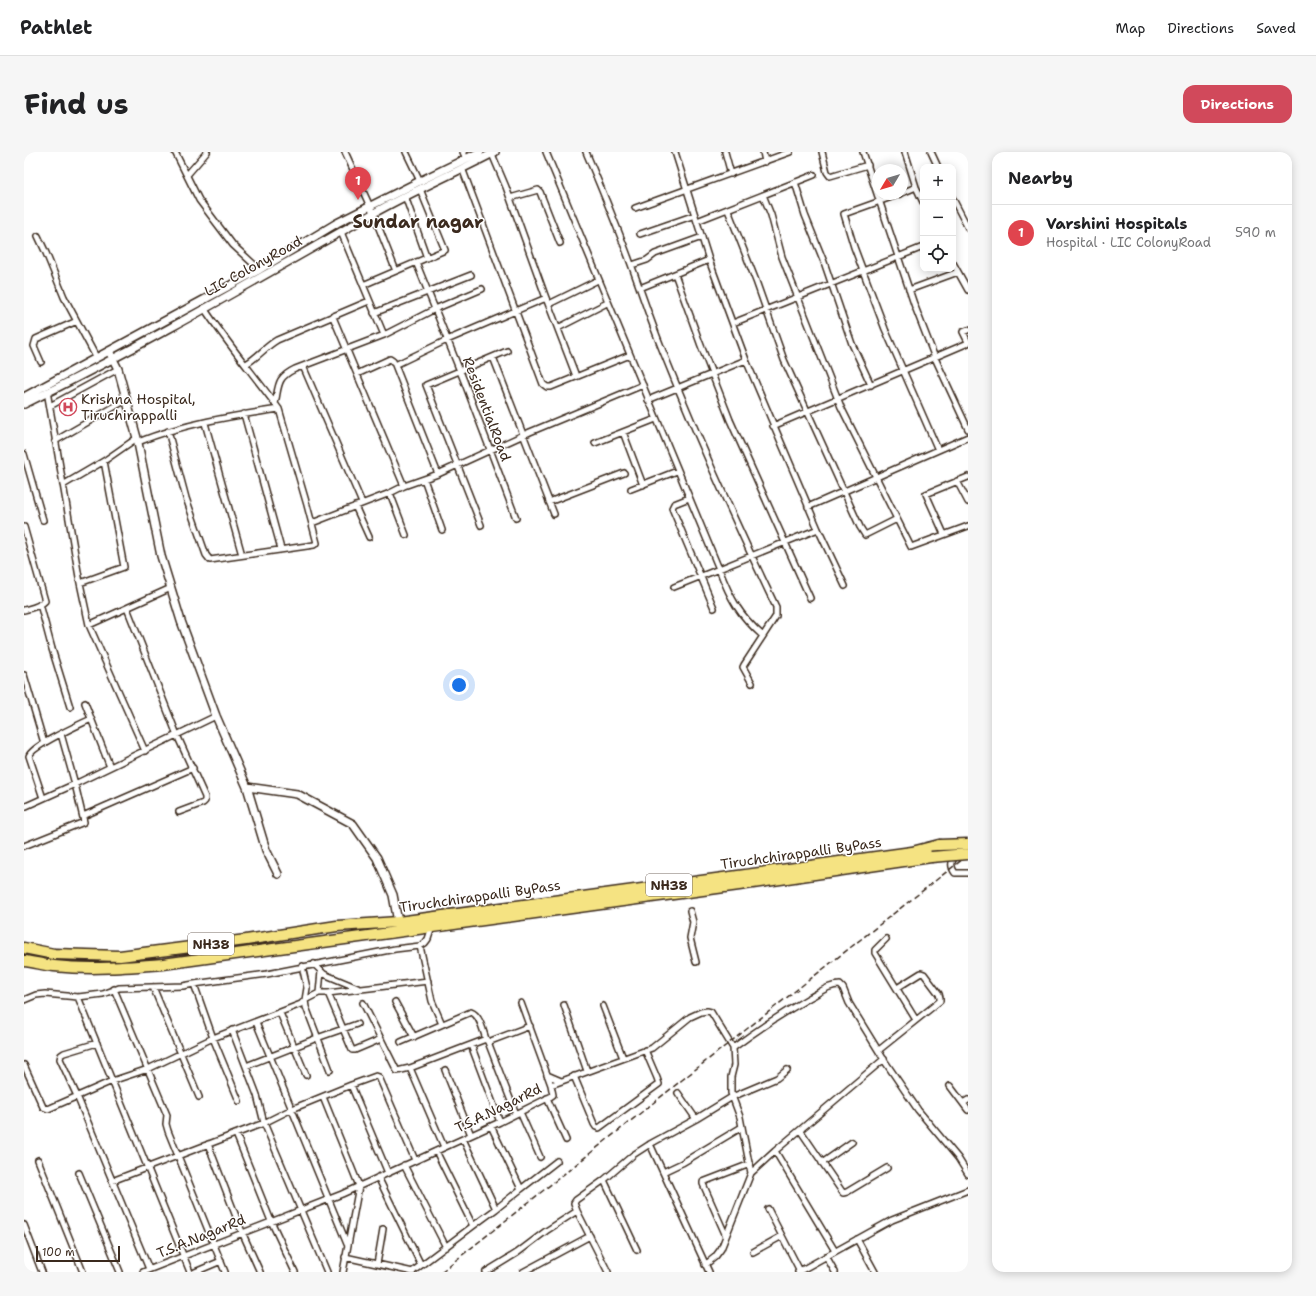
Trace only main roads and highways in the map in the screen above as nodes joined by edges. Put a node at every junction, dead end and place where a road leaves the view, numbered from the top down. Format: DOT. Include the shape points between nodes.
graph roads {
  1 [pos="480,152"];
  2 [pos="494,153"];
  3 [pos="465,155"];
  4 [pos="371,210"];
  5 [pos="262,273"];
  6 [pos="111,354"];
  7 [pos="46,389"];
  8 [pos="24,397"];
  9 [pos="24,404"];
  10 [pos="248,787"];
  11 [pos="968,844"];
  12 [pos="968,854"];
  13 [pos="278,874"];
  14 [pos="456,923"];
  15 [pos="397,927"];
  16 [pos="24,948"];
  17 [pos="24,960"];
  1 -- 3 [label="main road, LIC ColonyRoad"];
  2 -- 4 [label="main road, LIC ColonyRoad" via="406,196"];
  3 -- 4 [label="main road, LIC ColonyRoad"];
  4 -- 5 [label="main road, LIC ColonyRoad" via="341,232"];
  4 -- 5 [label="main road, LIC ColonyRoad" via="337,223"];
  5 -- 6 [label="main road, LIC ColonyRoad"];
  5 -- 6 [label="main road, LIC ColonyRoad" via="204,308"];
  6 -- 7 [label="main road, LIC ColonyRoad"];
  6 -- 7 [label="main road, LIC ColonyRoad" via="96,357"];
  6 -- 10 [label="main road" via="118,369 138,440 161,556 181,621 216,716"];
  7 -- 8 [label="main road, LIC ColonyRoad"];
  7 -- 9 [label="main road, LIC ColonyRoad"];
  10 -- 13 [label="main road" via="266,850"];
  10 -- 15 [label="main road" via="297,794 353,824 377,858 393,895"];
  11 -- 15 [label="highway, Tiruchchirappalli ByPass / NH38, bridge" via="939,845 912,852"];
  12 -- 14 [label="highway, Tiruchchirappalli ByPass / NH38, bridge"];
  14 -- 15 [label="highway, Tiruchchirappalli ByPass / NH38"];
  14 -- 15 [label="main road, Tiruchchirappalli ByPass" via="447,921"];
  15 -- 16 [label="highway, NH38" via="337,926 120,956 54,954"];
  15 -- 17 [label="highway, Tiruchchirappalli ByPass / NH38" via="124,968 54,966"];
}
